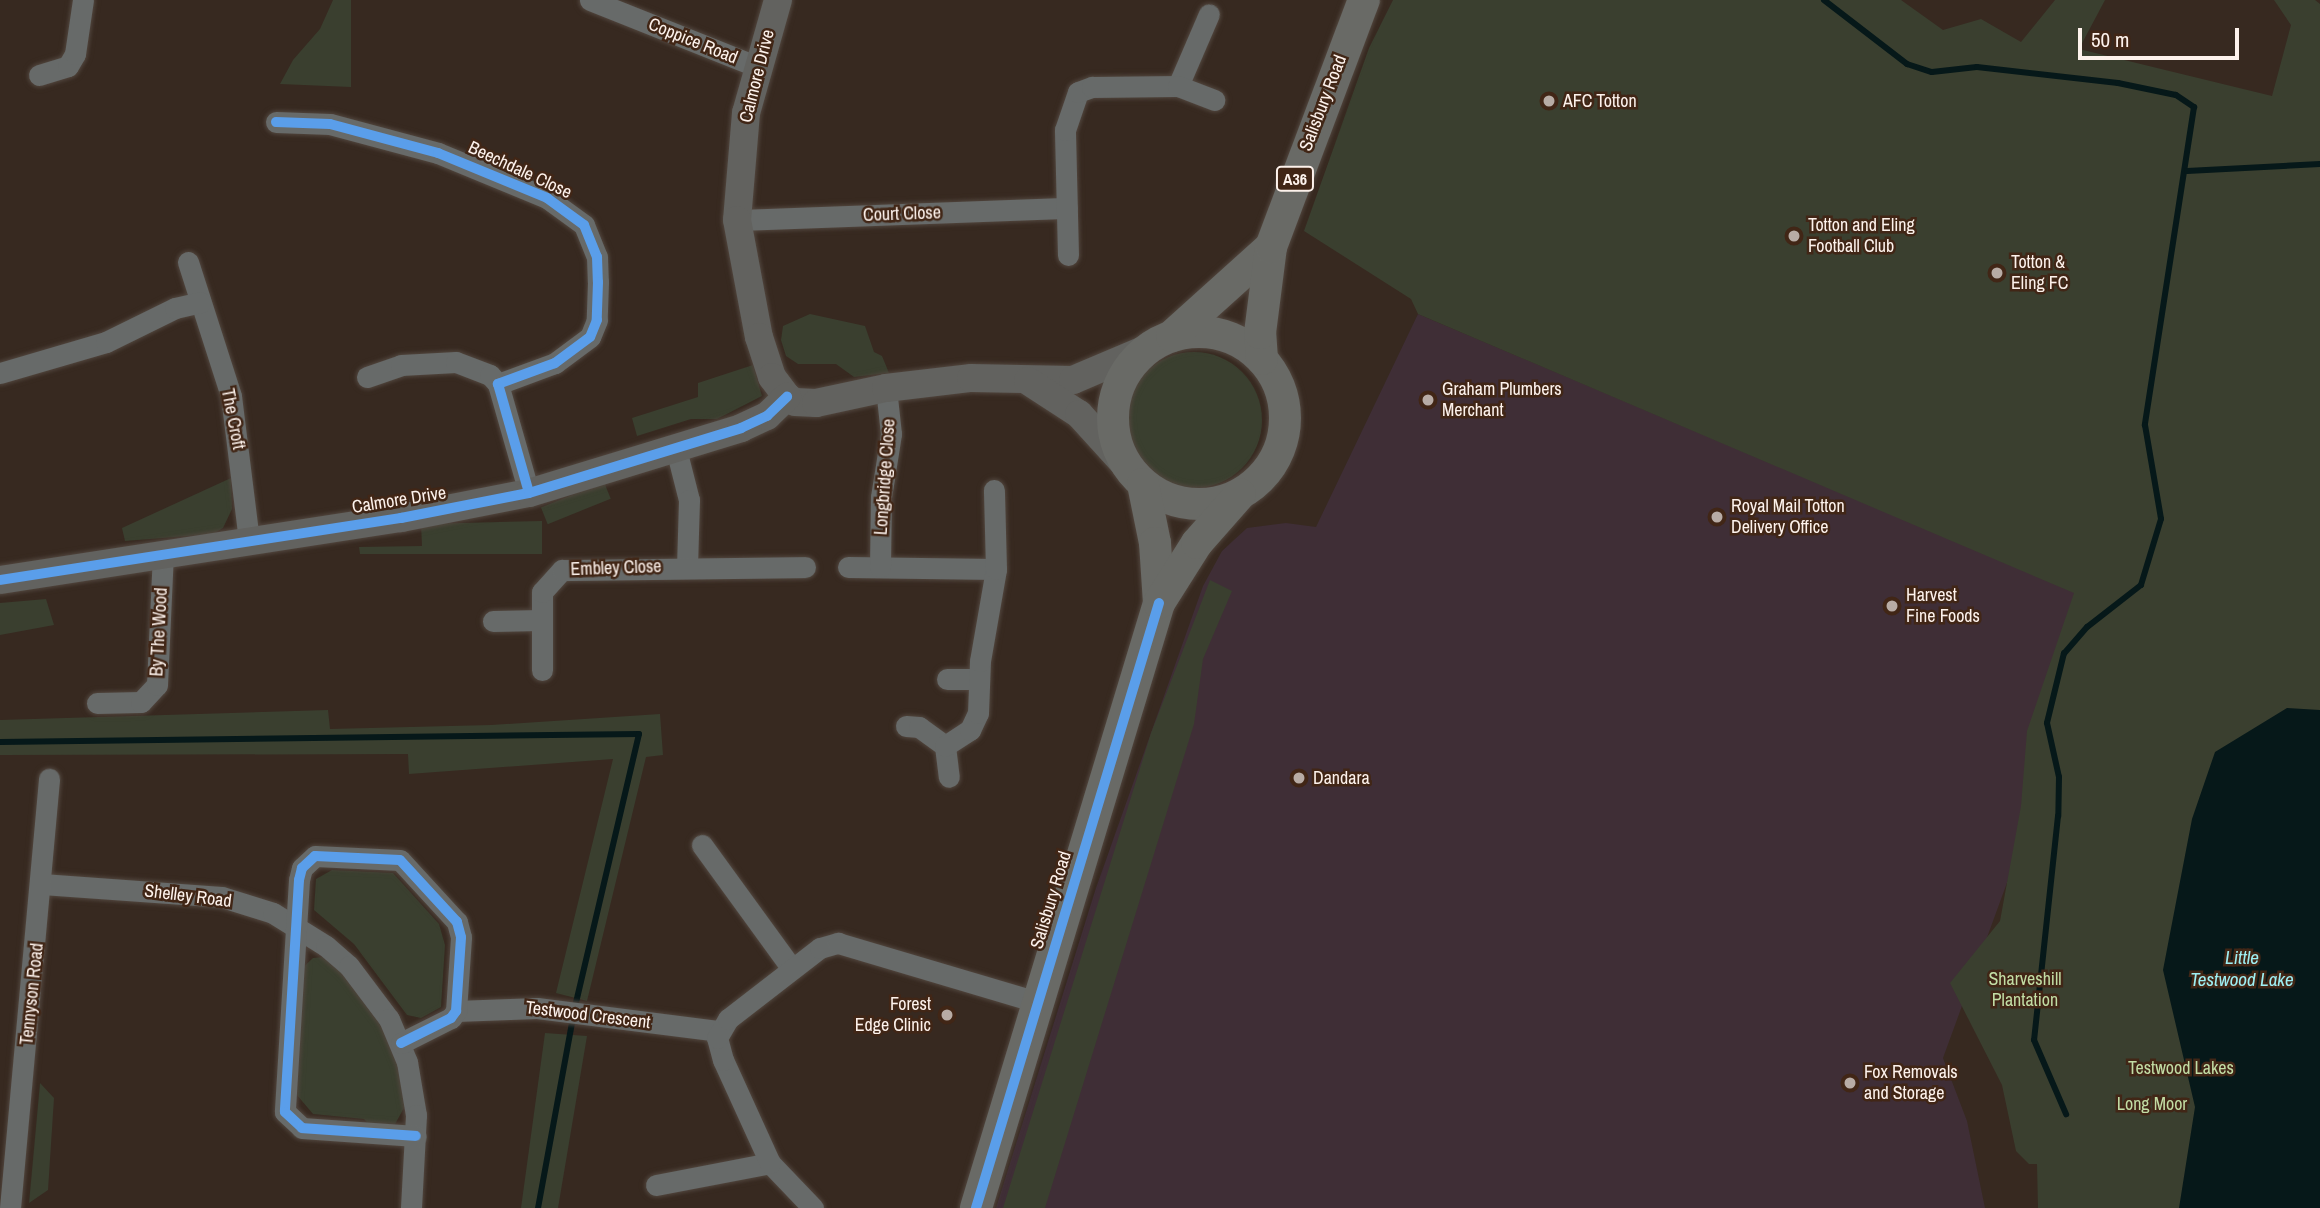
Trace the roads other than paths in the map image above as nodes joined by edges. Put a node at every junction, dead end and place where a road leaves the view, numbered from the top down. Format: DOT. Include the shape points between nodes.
graph roads {
  1 [pos="83,0"];
  2 [pos="590,0"];
  3 [pos="778,0"];
  4 [pos="1364,0"];
  5 [pos="1209,14"];
  6 [pos="758,67"];
  7 [pos="39,75"];
  8 [pos="1178,86"];
  9 [pos="1214,100"];
  10 [pos="276,122"];
  11 [pos="1067,208"];
  12 [pos="737,220"];
  13 [pos="1271,247"];
  14 [pos="1068,255"];
  15 [pos="188,261"];
  16 [pos="200,302"];
  17 [pos="1159,342"];
  18 [pos="1262,359"];
  19 [pos="0,373"];
  20 [pos="367,377"];
  21 [pos="1026,380"];
  22 [pos="498,384"];
  23 [pos="886,388"];
  24 [pos="787,397"];
  25 [pos="676,449"];
  26 [pos="1135,475"];
  27 [pos="994,490"];
  28 [pos="529,493"];
  29 [pos="1240,494"];
  30 [pos="249,540"];
  31 [pos="163,553"];
  32 [pos="687,566"];
  33 [pos="806,567"];
  34 [pos="848,567"];
  35 [pos="880,567"];
  36 [pos="996,569"];
  37 [pos="0,580"];
  38 [pos="1159,603"];
  39 [pos="541,620"];
  40 [pos="493,621"];
  41 [pos="541,670"];
  42 [pos="947,679"];
  43 [pos="979,679"];
  44 [pos="97,703"];
  45 [pos="906,726"];
  46 [pos="945,746"];
  47 [pos="949,777"];
  48 [pos="49,779"];
  49 [pos="702,845"];
  50 [pos="43,884"];
  51 [pos="295,925"];
  52 [pos="792,969"];
  53 [pos="1037,1002"];
  54 [pos="456,1011"];
  55 [pos="719,1031"];
  56 [pos="401,1043"];
  57 [pos="416,1136"];
  58 [pos="770,1163"];
  59 [pos="656,1185"];
  60 [pos="10,1208"];
  61 [pos="411,1208"];
  62 [pos="813,1208"];
  63 [pos="976,1208"];
  1 -- 7 [label="street" via="75,54 68,65"];
  2 -- 6 [label="street, Coppice Road"];
  3 -- 6 [label="street, Calmore Drive"];
  4 -- 13 [label="main road, Salisbury Road / A36"];
  5 -- 8 [label="street"];
  6 -- 12 [label="street, Calmore Drive" via="739,153"];
  8 -- 9 [label="street"];
  8 -- 11 [label="street" via="1092,87 1078,92 1065,130"];
  10 -- 22 [label="street, Beechdale Close" via="330,124 438,153 547,198 584,225 597,257 597,320 590,337 555,363"];
  11 -- 12 [label="street, Court Close"];
  11 -- 14 [label="street"];
  12 -- 24 [label="street, Calmore Drive" via="759,337 772,377"];
  13 -- 17 [label="main road, Salisbury Road / A36"];
  13 -- 18 [label="main road, Salisbury Road / A36" via="1262,312"];
  15 -- 16 [label="street, The Croft"];
  16 -- 19 [label="street" via="106,342"];
  16 -- 30 [label="street, The Croft" via="232,396"];
  17 -- 18 [label="main road" via="1211,332 1230,337"];
  17 -- 21 [label="street" via="1073,380"];
  17 -- 26 [label="main road" via="1122,377 1112,413 1119,450"];
  18 -- 29 [label="main road" via="1283,397 1281,444 1270,467"];
  20 -- 22 [label="street" via="401,365 456,362 490,375"];
  21 -- 23 [label="street" via="971,378"];
  21 -- 26 [label="street" via="1079,414"];
  22 -- 28 [label="street"];
  23 -- 24 [label="street" via="816,403"];
  23 -- 35 [label="street, Longbridge Close" via="891,434 881,497"];
  24 -- 25 [label="street, Calmore Drive" via="756,422"];
  25 -- 28 [label="street, Calmore Drive"];
  25 -- 32 [label="street, Embley Close" via="689,500"];
  26 -- 29 [label="main road" via="1180,502 1221,502"];
  26 -- 38 [label="main road, Salisbury Road" via="1155,543"];
  27 -- 36 [label="street"];
  28 -- 30 [label="street, Calmore Drive"];
  29 -- 38 [label="main road, Salisbury Road" via="1197,543"];
  30 -- 31 [label="street, Calmore Drive"];
  31 -- 37 [label="street, Calmore Drive"];
  31 -- 44 [label="street, By The Wood" via="157,685 141,702"];
  32 -- 33 [label="street, Embley Close"];
  32 -- 39 [label="street, Embley Close" via="562,569 545,583"];
  34 -- 35 [label="street"];
  35 -- 36 [label="street"];
  36 -- 43 [label="street"];
  38 -- 53 [label="main road, Salisbury Road"];
  39 -- 40 [label="street"];
  39 -- 41 [label="street, Embley Close"];
  42 -- 43 [label="street"];
  43 -- 46 [label="street" via="974,726"];
  45 -- 46 [label="street" via="919,727"];
  46 -- 47 [label="street"];
  48 -- 50 [label="street, Tennyson Road"];
  49 -- 52 [label="street"];
  50 -- 51 [label="street, Shelley Road" via="222,897"];
  50 -- 60 [label="street, Tennyson Road"];
  51 -- 54 [label="street" via="302,868 314,856 400,860 460,930"];
  51 -- 56 [label="street, Shelley Road" via="349,966"];
  51 -- 57 [label="street" via="285,1112 302,1128"];
  52 -- 53 [label="street" via="820,948 848,944"];
  52 -- 55 [label="street" via="727,1018"];
  53 -- 63 [label="main road, Salisbury Road"];
  54 -- 55 [label="street, Testwood Crescent" via="537,1008"];
  54 -- 56 [label="street" via="451,1018"];
  55 -- 58 [label="street" via="723,1060"];
  56 -- 57 [label="street, Shelley Road" via="413,1090"];
  57 -- 61 [label="street, Shelley Road"];
  58 -- 59 [label="street"];
  58 -- 62 [label="street"];
}
